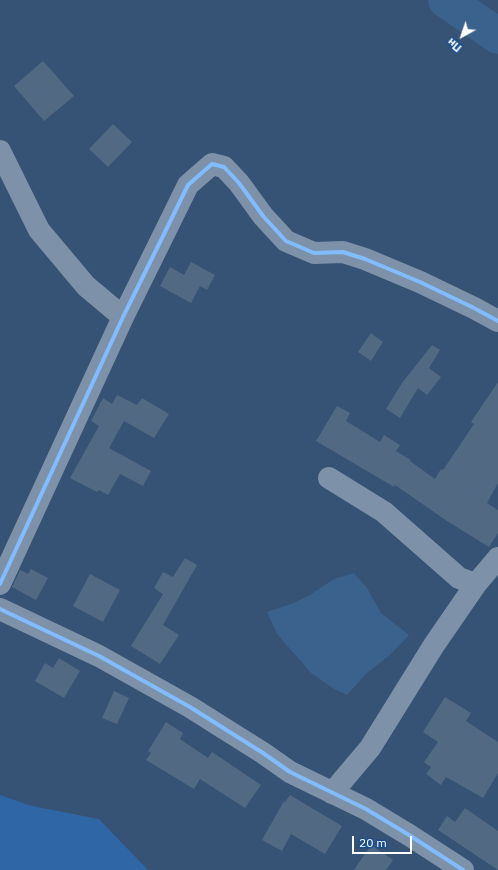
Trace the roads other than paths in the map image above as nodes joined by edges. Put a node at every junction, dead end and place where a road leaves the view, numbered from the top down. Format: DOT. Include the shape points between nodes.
graph roads {
  1 [pos="0,151"];
  2 [pos="123,317"];
  3 [pos="498,321"];
  4 [pos="329,478"];
  5 [pos="498,558"];
  6 [pos="0,584"];
  7 [pos="476,584"];
  8 [pos="0,609"];
  9 [pos="332,793"];
  10 [pos="463,870"];
  1 -- 2 [label="street" via="39,230 86,286"];
  2 -- 3 [label="street" via="188,185 212,164 224,167 286,241 314,254 343,252 365,259 420,282"];
  2 -- 6 [label="street"];
  4 -- 7 [label="street" via="384,512 459,578"];
  5 -- 7 [label="street"];
  7 -- 9 [label="street" via="434,645 370,748"];
  8 -- 9 [label="street" via="120,668 190,707 290,772"];
  9 -- 10 [label="street" via="409,834"];
}
